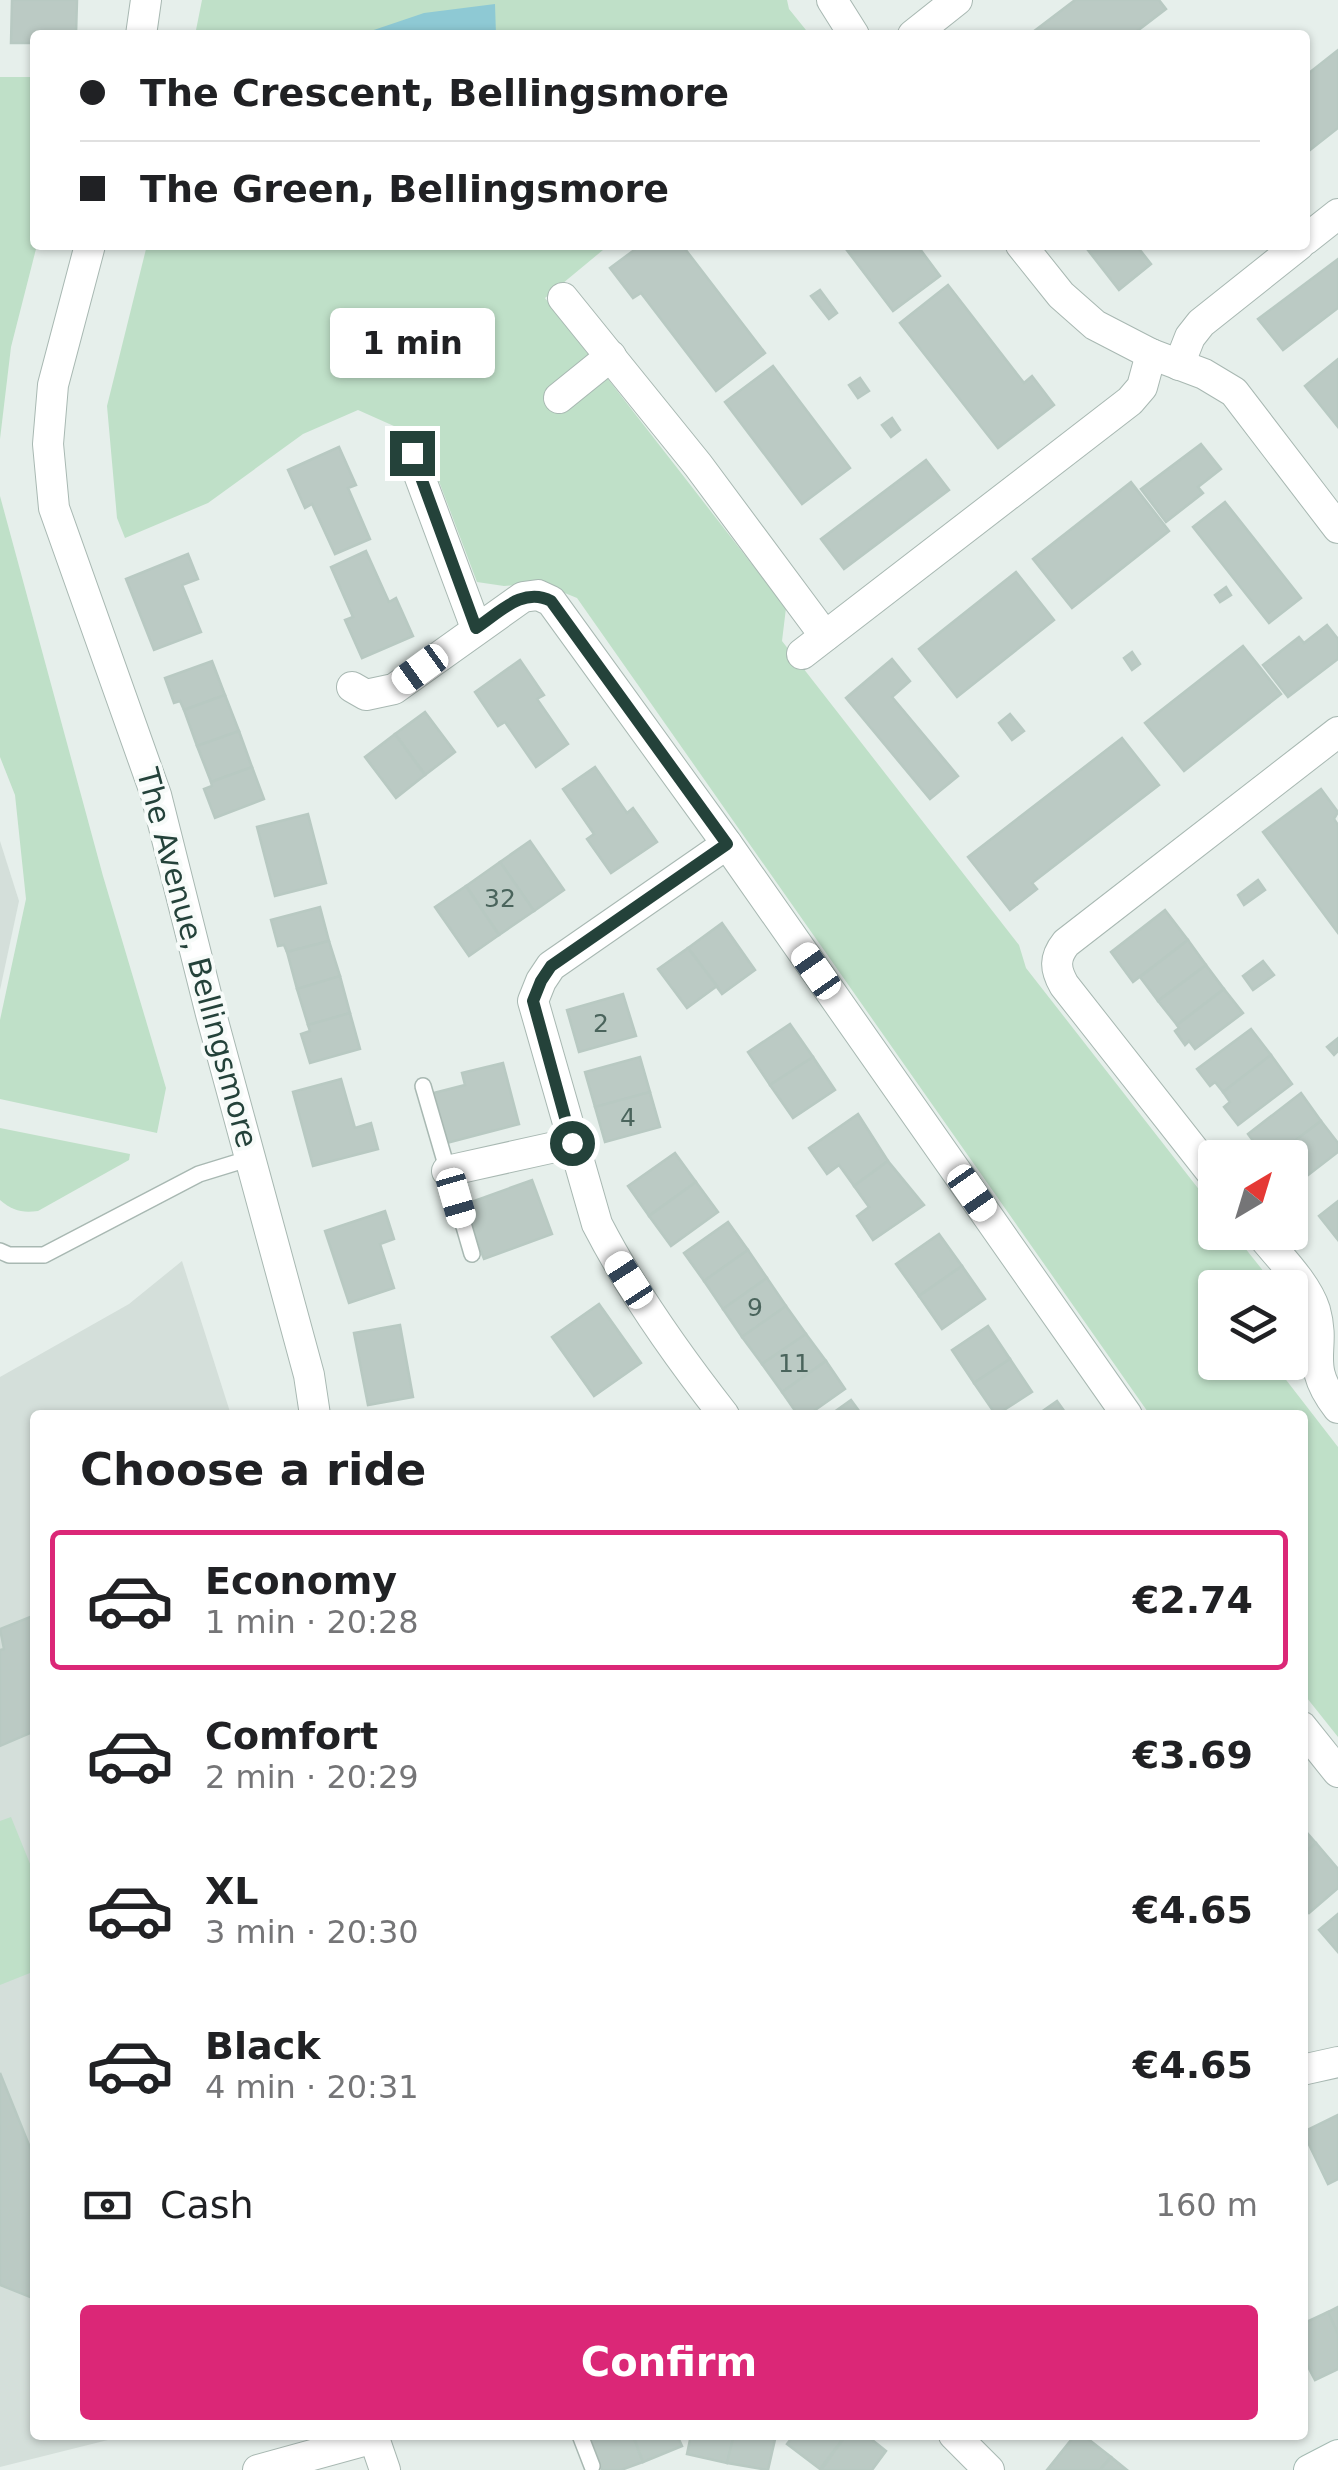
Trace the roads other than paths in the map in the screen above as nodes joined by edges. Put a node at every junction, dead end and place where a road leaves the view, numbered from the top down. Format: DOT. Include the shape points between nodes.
graph roads {
  1 [pos="146,0"];
  2 [pos="832,0"];
  3 [pos="957,0"];
  4 [pos="142,30"];
  5 [pos="851,30"];
  6 [pos="918,30"];
  7 [pos="1338,214"];
  8 [pos="1310,237"];
  9 [pos="89,250"];
  10 [pos="1025,250"];
  11 [pos="1293,250"];
  12 [pos="563,298"];
  13 [pos="611,356"];
  14 [pos="1165,359"];
  15 [pos="559,398"];
  16 [pos="412,453"];
  17 [pos="1338,528"];
  18 [pos="476,628"];
  19 [pos="352,687"];
  20 [pos="1338,732"];
  21 [pos="727,844"];
  22 [pos="423,1086"];
  23 [pos="572,1143"];
  24 [pos="1198,1155"];
  25 [pos="251,1158"];
  26 [pos="448,1171"];
  27 [pos="1273,1250"];
  28 [pos="0,1251"];
  29 [pos="472,1254"];
  30 [pos="1338,1408"];
  31 [pos="314,1410"];
  32 [pos="720,1410"];
  33 [pos="1124,1410"];
  34 [pos="1308,1734"];
  35 [pos="1338,1772"];
  36 [pos="1338,2062"];
  37 [pos="1308,2069"];
  38 [pos="363,2440"];
  39 [pos="375,2440"];
  40 [pos="582,2440"];
  41 [pos="959,2440"];
  42 [pos="1338,2455"];
  43 [pos="592,2466"];
  44 [pos="258,2470"];
  45 [pos="385,2470"];
  46 [pos="989,2470"];
  47 [pos="1309,2470"];
  1 -- 4 [label="street"];
  2 -- 5 [label="street"];
  3 -- 6 [label="street"];
  7 -- 8 [label="street"];
  9 -- 25 [label="street, The Avenue, Bellingsmore" via="52,385 54,508 156,795"];
  10 -- 14 [label="street" via="1095,326"];
  11 -- 14 [label="street"];
  12 -- 13 [label="street"];
  13 -- 14 [label="street" via="698,465 814,645 1130,402"];
  13 -- 15 [label="street"];
  14 -- 17 [label="street" via="1234,392"];
  16 -- 18 [label="street"];
  18 -- 19 [label="street" via="394,688 366,694"];
  18 -- 21 [label="street" via="523,597 551,601"];
  20 -- 24 [label="street" via="1058,953 1056,970 1064,985"];
  21 -- 23 [label="street" via="551,966 541,981 533,1001"];
  21 -- 33 [label="street"];
  22 -- 26 [label="lane"];
  23 -- 26 [label="street"];
  23 -- 32 [label="street" via="613,1254"];
  25 -- 28 [label="lane" via="199,1174 44,1255"];
  25 -- 31 [label="street, The Avenue, Bellingsmore"];
  26 -- 29 [label="lane"];
  27 -- 30 [label="street" via="1314,1310 1316,1364"];
  34 -- 35 [label="street"];
  36 -- 37 [label="street"];
  38 -- 44 [label="street"];
  39 -- 45 [label="street"];
  40 -- 43 [label="lane"];
  41 -- 46 [label="street"];
  42 -- 47 [label="street"];
}
